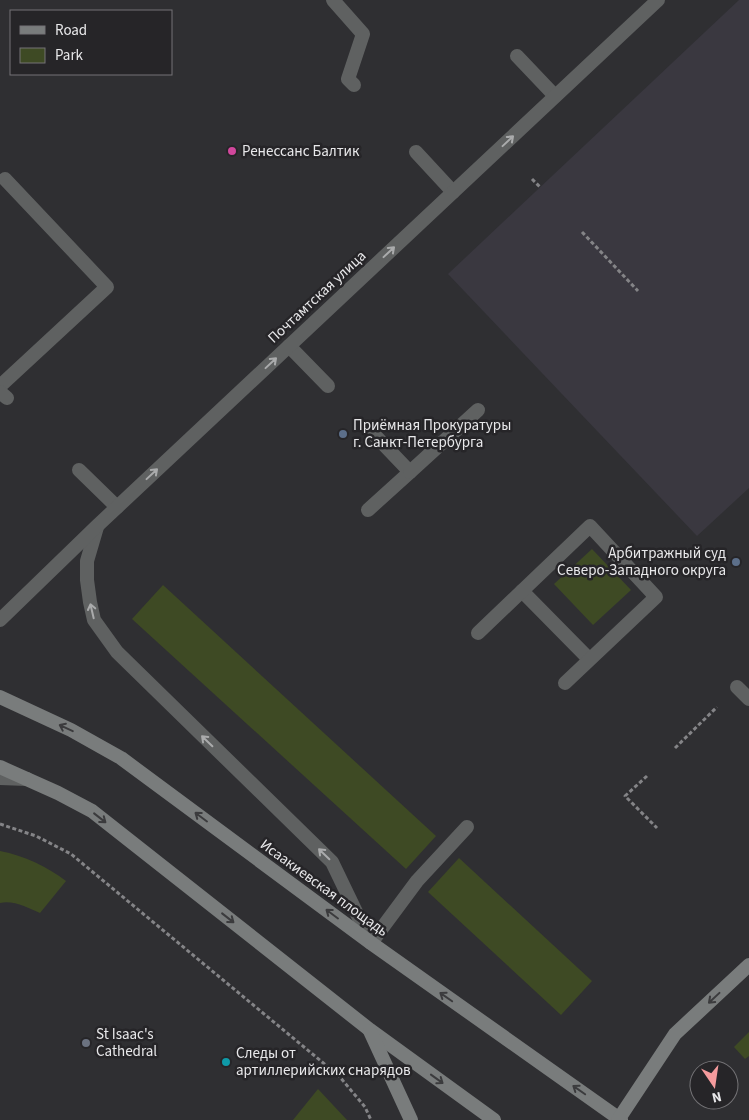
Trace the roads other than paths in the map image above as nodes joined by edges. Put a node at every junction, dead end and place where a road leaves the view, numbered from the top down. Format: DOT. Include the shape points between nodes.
graph roads {
  1 [pos="332,0"];
  2 [pos="658,0"];
  3 [pos="517,56"];
  4 [pos="354,85"];
  5 [pos="555,96"];
  6 [pos="416,152"];
  7 [pos="5,179"];
  8 [pos="453,192"];
  9 [pos="290,346"];
  10 [pos="0,386"];
  11 [pos="328,386"];
  12 [pos="478,410"];
  13 [pos="367,427"];
  14 [pos="79,470"];
  15 [pos="410,472"];
  16 [pos="117,507"];
  17 [pos="368,510"];
  18 [pos="97,526"];
  19 [pos="522,591"];
  20 [pos="0,620"];
  21 [pos="478,633"];
  22 [pos="589,659"];
  23 [pos="565,683"];
  24 [pos="737,687"];
  25 [pos="0,696"];
  26 [pos="749,699"];
  27 [pos="0,767"];
  28 [pos="0,778"];
  29 [pos="28,779"];
  30 [pos="467,827"];
  31 [pos="371,943"];
  32 [pos="749,965"];
  33 [pos="370,1030"];
  34 [pos="411,1120"];
  35 [pos="494,1120"];
  36 [pos="619,1120"];
  1 -- 4 [label="street" via="363,34 348,79"];
  2 -- 5 [label="street, Почтамтская улица"];
  3 -- 5 [label="street"];
  8 -- 5 [label="street, Почтамтская улица, one-way"];
  6 -- 8 [label="street"];
  7 -- 10 [label="street" via="107,287"];
  9 -- 8 [label="street, Почтамтская улица, one-way"];
  9 -- 11 [label="street"];
  16 -- 9 [label="street, Почтамтская улица, one-way"];
  12 -- 15 [label="street"];
  13 -- 15 [label="street"];
  14 -- 16 [label="street"];
  15 -- 17 [label="street"];
  16 -- 18 [label="street, Почтамтская улица"];
  18 -- 20 [label="street, Почтамтская улица"];
  31 -- 18 [label="street, one-way" via="332,862 117,652 94,620 87,561"];
  19 -- 21 [label="street"];
  19 -- 22 [label="street"];
  19 -- 22 [label="street" via="590,526 656,597"];
  22 -- 23 [label="street"];
  24 -- 26 [label="street"];
  31 -- 25 [label="main road, Исаакиевская площадь, one-way" via="121,758 72,730"];
  27 -- 29 [label="main road"];
  28 -- 29 [label="street"];
  29 -- 33 [label="main road, one-way" via="92,811"];
  30 -- 31 [label="street" via="417,881"];
  36 -- 31 [label="main road, Исаакиевская площадь, one-way"];
  32 -- 36 [label="main road, one-way" via="675,1034"];
  33 -- 34 [label="main road"];
  33 -- 35 [label="main road, one-way"];
}
